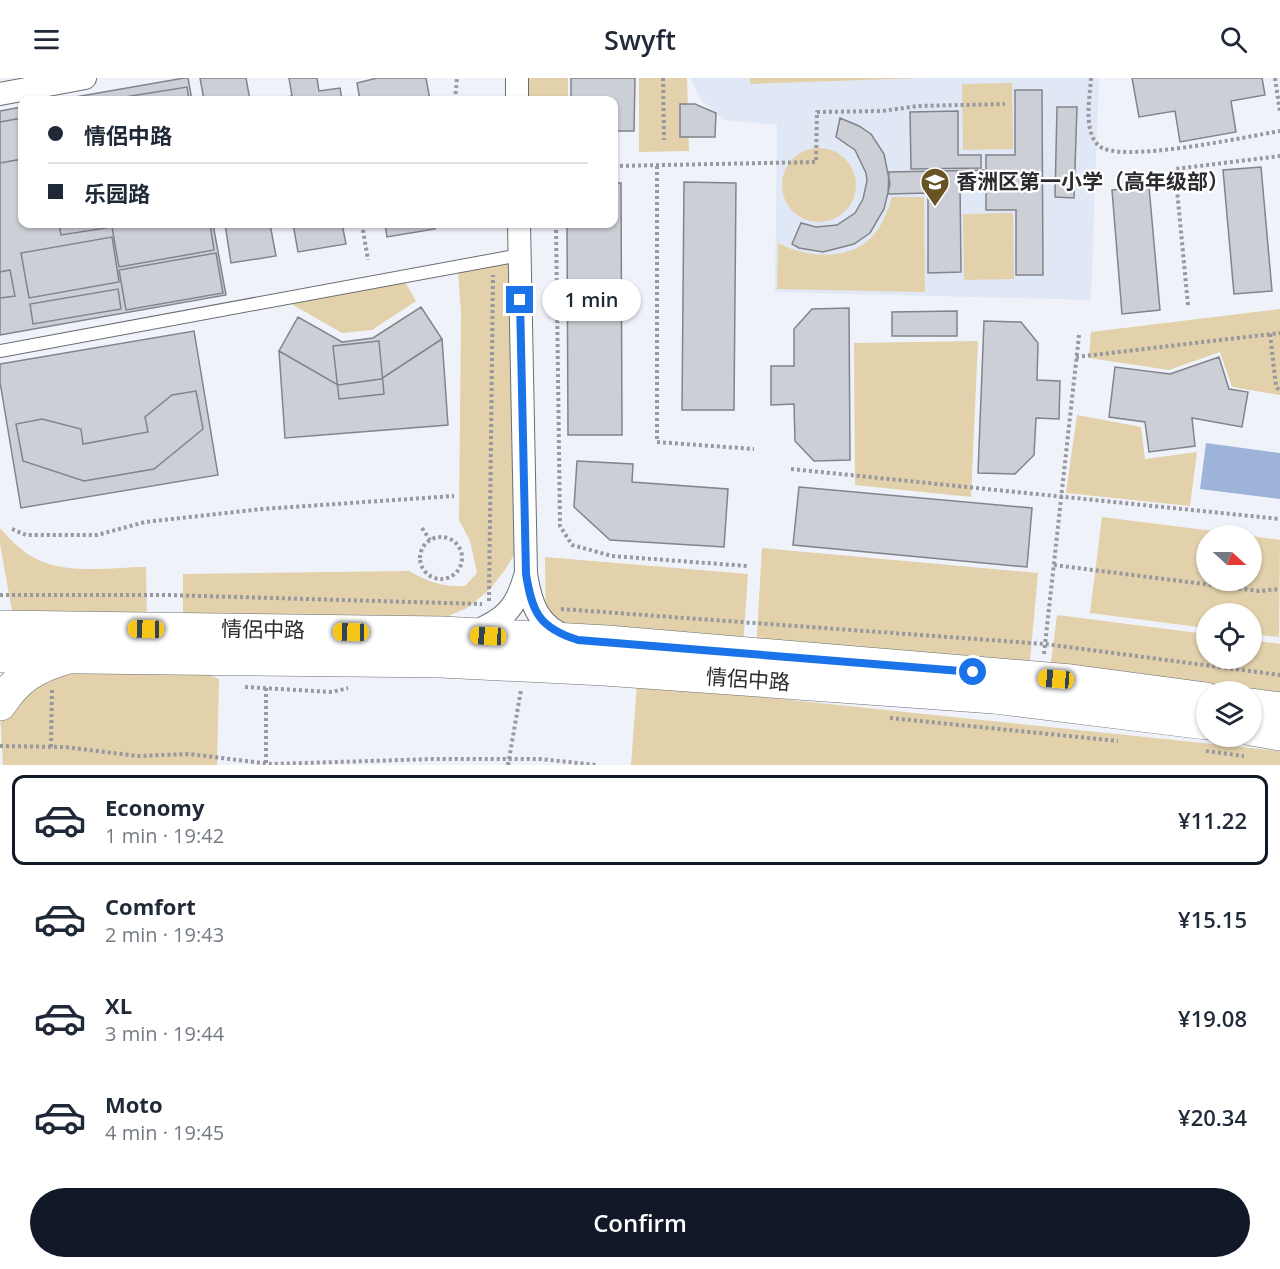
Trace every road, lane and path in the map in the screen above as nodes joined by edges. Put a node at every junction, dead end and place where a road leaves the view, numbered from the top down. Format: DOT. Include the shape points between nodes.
graph roads {
  1 [pos="80,78"];
  2 [pos="457,78"];
  3 [pos="517,78"];
  4 [pos="663,78"];
  5 [pos="1091,78"];
  6 [pos="1275,78"];
  7 [pos="0,94"];
  8 [pos="455,96"];
  9 [pos="517,96"];
  10 [pos="1005,104"];
  11 [pos="1280,112"];
  12 [pos="1280,131"];
  13 [pos="664,140"];
  14 [pos="1280,156"];
  15 [pos="657,165"];
  16 [pos="618,166"];
  17 [pos="363,228"];
  18 [pos="519,228"];
  19 [pos="556,228"];
  20 [pos="519,255"];
  21 [pos="368,260"];
  22 [pos="493,260"];
  23 [pos="1188,305"];
  24 [pos="1280,333"];
  25 [pos="1270,334"];
  26 [pos="1078,335"];
  27 [pos="0,351"];
  28 [pos="1076,357"];
  29 [pos="1280,392"];
  30 [pos="754,449"];
  31 [pos="791,469"];
  32 [pos="454,496"];
  33 [pos="1061,498"];
  34 [pos="1280,519"];
  35 [pos="422,528"];
  36 [pos="12,529"];
  37 [pos="430,540"];
  38 [pos="1054,565"];
  39 [pos="747,566"];
  40 [pos="526,574"];
  41 [pos="1280,589"];
  42 [pos="489,604"];
  43 [pos="0,627"];
  44 [pos="469,635"];
  45 [pos="578,640"];
  46 [pos="0,656"];
  47 [pos="65,658"];
  48 [pos="1041,678"];
  49 [pos="351,686"];
  50 [pos="244,687"];
  51 [pos="266,688"];
  52 [pos="510,689"];
  53 [pos="521,690"];
  54 [pos="533,690"];
  55 [pos="1196,698"];
  56 [pos="0,704"];
  57 [pos="1262,707"];
  58 [pos="1280,709"];
  59 [pos="886,718"];
  60 [pos="1280,734"];
  61 [pos="1196,735"];
  62 [pos="1262,739"];
  63 [pos="1121,741"];
  64 [pos="0,746"];
  65 [pos="508,762"];
  66 [pos="266,764"];
  67 [pos="596,765"];
  1 -- 7 [label="street"];
  2 -- 8 [label="path"];
  3 -- 9 [label="street"];
  4 -- 13 [label="path"];
  5 -- 12 [label="path" via="1089,121 1092,136 1104,150 1160,151"];
  6 -- 11 [label="path"];
  10 -- 15 [label="path" via="817,112 816,162"];
  14 -- 23 [label="path" via="1175,169"];
  15 -- 16 [label="path"];
  15 -- 30 [label="path" via="657,442"];
  17 -- 21 [label="path"];
  18 -- 20 [label="street"];
  19 -- 39 [label="path" via="560,526 572,545 612,556"];
  20 -- 22 [label="lane"];
  20 -- 40 [label="street"];
  22 -- 27 [label="lane"];
  22 -- 42 [label="path"];
  24 -- 25 [label="path"];
  25 -- 28 [label="path"];
  25 -- 29 [label="path"];
  26 -- 28 [label="path"];
  28 -- 33 [label="path"];
  31 -- 33 [label="path"];
  32 -- 36 [label="path" via="262,509 146,522 97,535 26,535"];
  33 -- 34 [label="path"];
  33 -- 38 [label="path"];
  35 -- 37 [label="path"];
  37 -- 37 [label="path" via="421,551 424,570 436,579 450,577 460,567 460,547 443,536"];
  38 -- 41 [label="path" via="1260,591"];
  38 -- 48 [label="path"];
  40 -- 44 [label="street" via="507,614 497,623"];
  40 -- 45 [label="street" via="538,617 556,632"];
  43 -- 44 [label="main road, 情侶中路"];
  44 -- 45 [label="main road, 情侶中路"];
  45 -- 48 [label="main road, 情侶中路"];
  46 -- 47 [label="main road, 情侶中路"];
  47 -- 56 [label="main road" via="28,673"];
  47 -- 61 [label="main road, 情侶中路" via="441,661 604,669 994,697"];
  48 -- 55 [label="main road, 情侶中路"];
  49 -- 51 [label="path" via="332,692"];
  50 -- 51 [label="path"];
  51 -- 66 [label="path"];
  52 -- 53 [label="path"];
  53 -- 54 [label="path"];
  53 -- 65 [label="path"];
  57 -- 58 [label="main road"];
  59 -- 63 [label="path"];
  60 -- 62 [label="main road"];
  64 -- 66 [label="path" via="65,747 138,756 189,754"];
  65 -- 66 [label="path"];
  65 -- 67 [label="path" via="541,759"];
}
